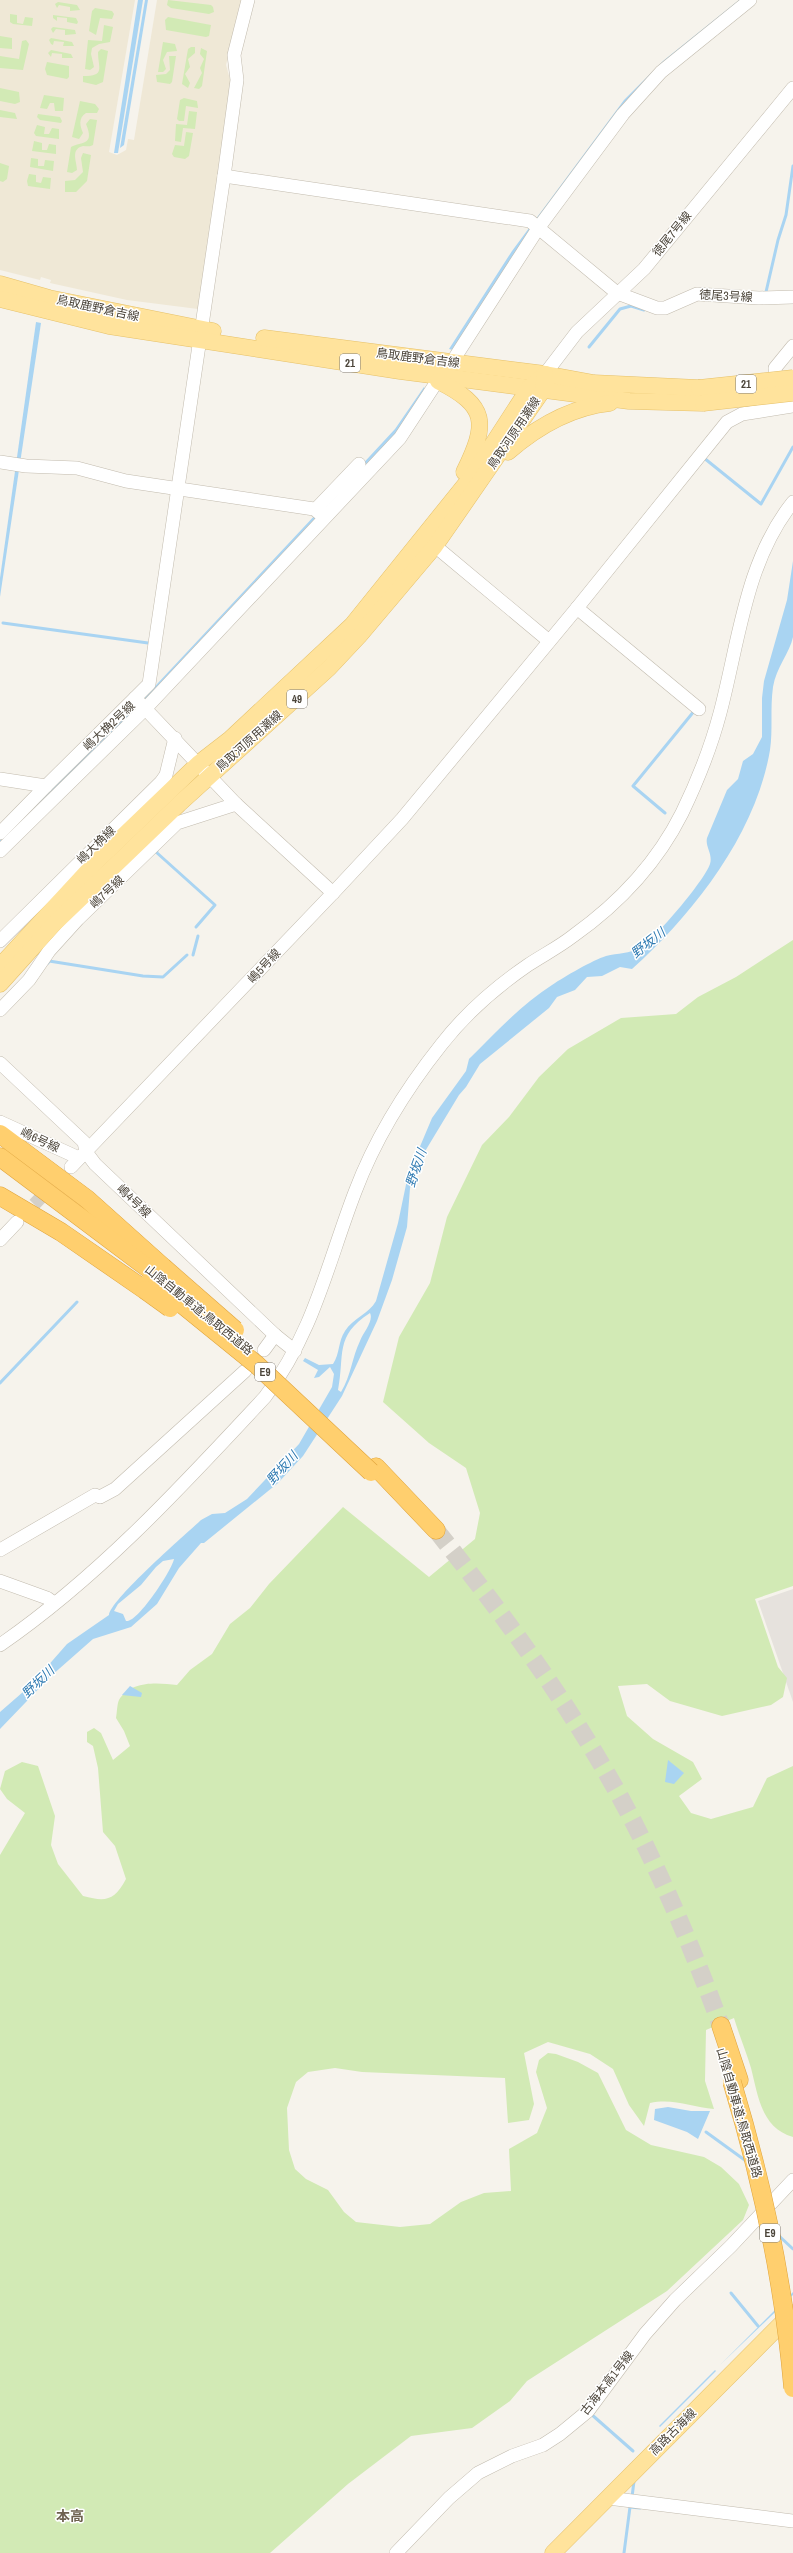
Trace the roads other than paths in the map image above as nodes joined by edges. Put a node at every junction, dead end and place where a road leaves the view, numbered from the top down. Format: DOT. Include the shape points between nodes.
graph roads {
  1 [pos="248,0"];
  2 [pos="750,0"];
  3 [pos="793,88"];
  4 [pos="224,176"];
  5 [pos="539,228"];
  6 [pos="0,284"];
  7 [pos="617,293"];
  8 [pos="793,297"];
  9 [pos="0,299"];
  10 [pos="201,335"];
  11 [pos="793,346"];
  12 [pos="452,362"];
  13 [pos="545,374"];
  14 [pos="432,378"];
  15 [pos="793,378"];
  16 [pos="536,389"];
  17 [pos="793,393"];
  18 [pos="701,395"];
  19 [pos="629,402"];
  20 [pos="793,406"];
  21 [pos="780,409"];
  22 [pos="0,462"];
  23 [pos="359,464"];
  24 [pos="494,464"];
  25 [pos="177,488"];
  26 [pos="793,502"];
  27 [pos="445,511"];
  28 [pos="320,513"];
  29 [pos="435,546"];
  30 [pos="577,608"];
  31 [pos="549,641"];
  32 [pos="135,698"];
  33 [pos="145,709"];
  34 [pos="699,709"];
  35 [pos="175,738"];
  36 [pos="204,770"];
  37 [pos="0,779"];
  38 [pos="46,786"];
  39 [pos="236,804"];
  40 [pos="0,833"];
  41 [pos="0,851"];
  42 [pos="333,893"];
  43 [pos="0,941"];
  44 [pos="0,966"];
  45 [pos="0,984"];
  46 [pos="0,1010"];
  47 [pos="0,1063"];
  48 [pos="0,1122"];
  49 [pos="0,1134"];
  50 [pos="0,1157"];
  51 [pos="79,1159"];
  52 [pos="0,1164"];
  53 [pos="0,1196"];
  54 [pos="17,1222"];
  55 [pos="2,1234"];
  56 [pos="154,1277"];
  57 [pos="275,1335"];
  58 [pos="264,1350"];
  59 [pos="295,1351"];
  60 [pos="245,1371"];
  61 [pos="328,1426"];
  62 [pos="433,1534"];
  63 [pos="0,1550"];
  64 [pos="0,1580"];
  65 [pos="54,1603"];
  66 [pos="0,1645"];
  67 [pos="718,2027"];
  68 [pos="736,2081"];
  69 [pos="793,2180"];
  70 [pos="793,2312"];
  71 [pos="793,2324"];
  72 [pos="793,2388"];
  73 [pos="608,2498"];
  74 [pos="793,2521"];
  75 [pos="396,2553"];
  76 [pos="553,2553"];
  1 -- 4 [label="street" via="234,55 237,80"];
  2 -- 5 [label="street" via="642,90"];
  3 -- 7 [label="street, 徳尾7号線" via="644,269"];
  4 -- 5 [label="street, 徳尾3号線" via="522,219"];
  4 -- 10 [label="street"];
  5 -- 7 [label="street, 徳尾3号線"];
  5 -- 12 [label="street"];
  6 -- 10 [label="main road, 鳥取鹿野倉吉線 / 21"];
  7 -- 8 [label="street, 徳尾3号線" via="657,308 665,308 697,294 759,298"];
  7 -- 13 [label="street, 徳尾7号線" via="577,332"];
  9 -- 10 [label="main road, 鳥取鹿野倉吉線 / 21" via="109,326"];
  10 -- 12 [label="main road, 鳥取鹿野倉吉線 / 21"];
  10 -- 14 [label="main road, 鳥取鹿野倉吉線 / 21"];
  10 -- 25 [label="street"];
  11 -- 21 [label="street" via="775,368"];
  12 -- 13 [label="main road, 鳥取鹿野倉吉線 / 21"];
  13 -- 16 [label="main road, 鳥取河原用瀬線 / 49"];
  13 -- 18 [label="main road, 鳥取鹿野倉吉線 / 21" via="594,383"];
  14 -- 16 [label="main road, 鳥取鹿野倉吉線 / 21"];
  14 -- 27 [label="main road" via="461,393 473,403 480,423 474,451"];
  14 -- 28 [label="street" via="400,438"];
  15 -- 18 [label="main road, 鳥取鹿野倉吉線 / 21, bridge"];
  16 -- 19 [label="main road, 鳥取鹿野倉吉線 / 21"];
  16 -- 24 [label="main road, 鳥取河原用瀬線 / 49"];
  16 -- 27 [label="main road, 鳥取河原用瀬線 / 49"];
  17 -- 18 [label="main road, 鳥取鹿野倉吉線 / 21, bridge"];
  18 -- 19 [label="main road, 鳥取鹿野倉吉線 / 21"];
  19 -- 24 [label="main road" via="570,412 547,423 519,442"];
  20 -- 21 [label="street, 嶋5号線"];
  21 -- 30 [label="street, 嶋5号線" via="735,416 727,422"];
  22 -- 25 [label="street" via="26,466 62,466"];
  23 -- 28 [label="street"];
  24 -- 29 [label="main road, 鳥取河原用瀬線 / 49"];
  25 -- 28 [label="street"];
  25 -- 32 [label="street" via="149,684"];
  26 -- 59 [label="street" via="770,540 753,578 740,622 720,714 681,814 658,853 631,887 592,922 528,965 486,998 442,1043 388,1121 371,1154 355,1192 312,1317"];
  27 -- 36 [label="main road, 鳥取河原用瀬線 / 49" via="347,630 230,738"];
  28 -- 33 [label="street"];
  29 -- 31 [label="street"];
  29 -- 36 [label="main road, 鳥取河原用瀬線 / 49" via="329,668"];
  30 -- 31 [label="street, 嶋5号線"];
  30 -- 34 [label="street"];
  31 -- 42 [label="street, 嶋5号線" via="402,819"];
  32 -- 33 [label="street, 嶋大桷2号線"];
  32 -- 38 [label="street, 嶋大桷2号線"];
  33 -- 35 [label="street, 嶋大桷2号線"];
  33 -- 41 [label="street"];
  35 -- 36 [label="street, 嶋大桷2号線"];
  35 -- 43 [label="street, 嶋大桷線" via="166,774 161,782"];
  36 -- 39 [label="street"];
  36 -- 44 [label="main road, 鳥取河原用瀬線 / 49" via="97,861"];
  36 -- 45 [label="main road, 鳥取河原用瀬線 / 49" via="53,925"];
  37 -- 38 [label="street"];
  38 -- 40 [label="street, 嶋大桷2号線"];
  39 -- 42 [label="street"];
  39 -- 46 [label="street, 嶋7号線" via="176,823 78,919 49,951 29,980"];
  42 -- 51 [label="street, 嶋5号線"];
  47 -- 51 [label="street, 嶋4号線" via="84,1142"];
  48 -- 51 [label="street, 嶋6号線"];
  49 -- 56 [label="highway" via="87,1199"];
  50 -- 56 [label="highway, 山陰自動車道;鳥取西道路"];
  51 -- 57 [label="street, 嶋4号線" via="96,1164"];
  52 -- 56 [label="highway, 山陰自動車道;鳥取西道路"];
  53 -- 56 [label="highway" via="61,1232"];
  54 -- 55 [label="street"];
  56 -- 61 [label="highway, bridge" via="211,1337"];
  56 -- 61 [label="highway, bridge" via="307,1394"];
  57 -- 58 [label="street"];
  57 -- 59 [label="street, 嶋4号線"];
  59 -- 65 [label="street" via="265,1397 209,1457 143,1524 80,1583"];
  60 -- 63 [label="street" via="115,1488 100,1497 95,1495"];
  61 -- 62 [label="highway, bridge" via="374,1470"];
  64 -- 65 [label="street"];
  65 -- 66 [label="street"];
  67 -- 68 [label="highway, 山陰自動車道;鳥取西道路 / E9"];
  68 -- 71 [label="highway, 山陰自動車道;鳥取西道路 / E9" via="758,2145 788,2284"];
  68 -- 72 [label="highway, 山陰自動車道;鳥取西道路 / E9, bridge" via="780,2285"];
  69 -- 75 [label="street, 古海本高1号線" via="731,2246 675,2300 645,2334 588,2411 543,2445 512,2456 478,2474 449,2498"];
  70 -- 73 [label="main road, 高路古海線"];
  73 -- 74 [label="street"];
  73 -- 76 [label="main road, 高路古海線"];
}
